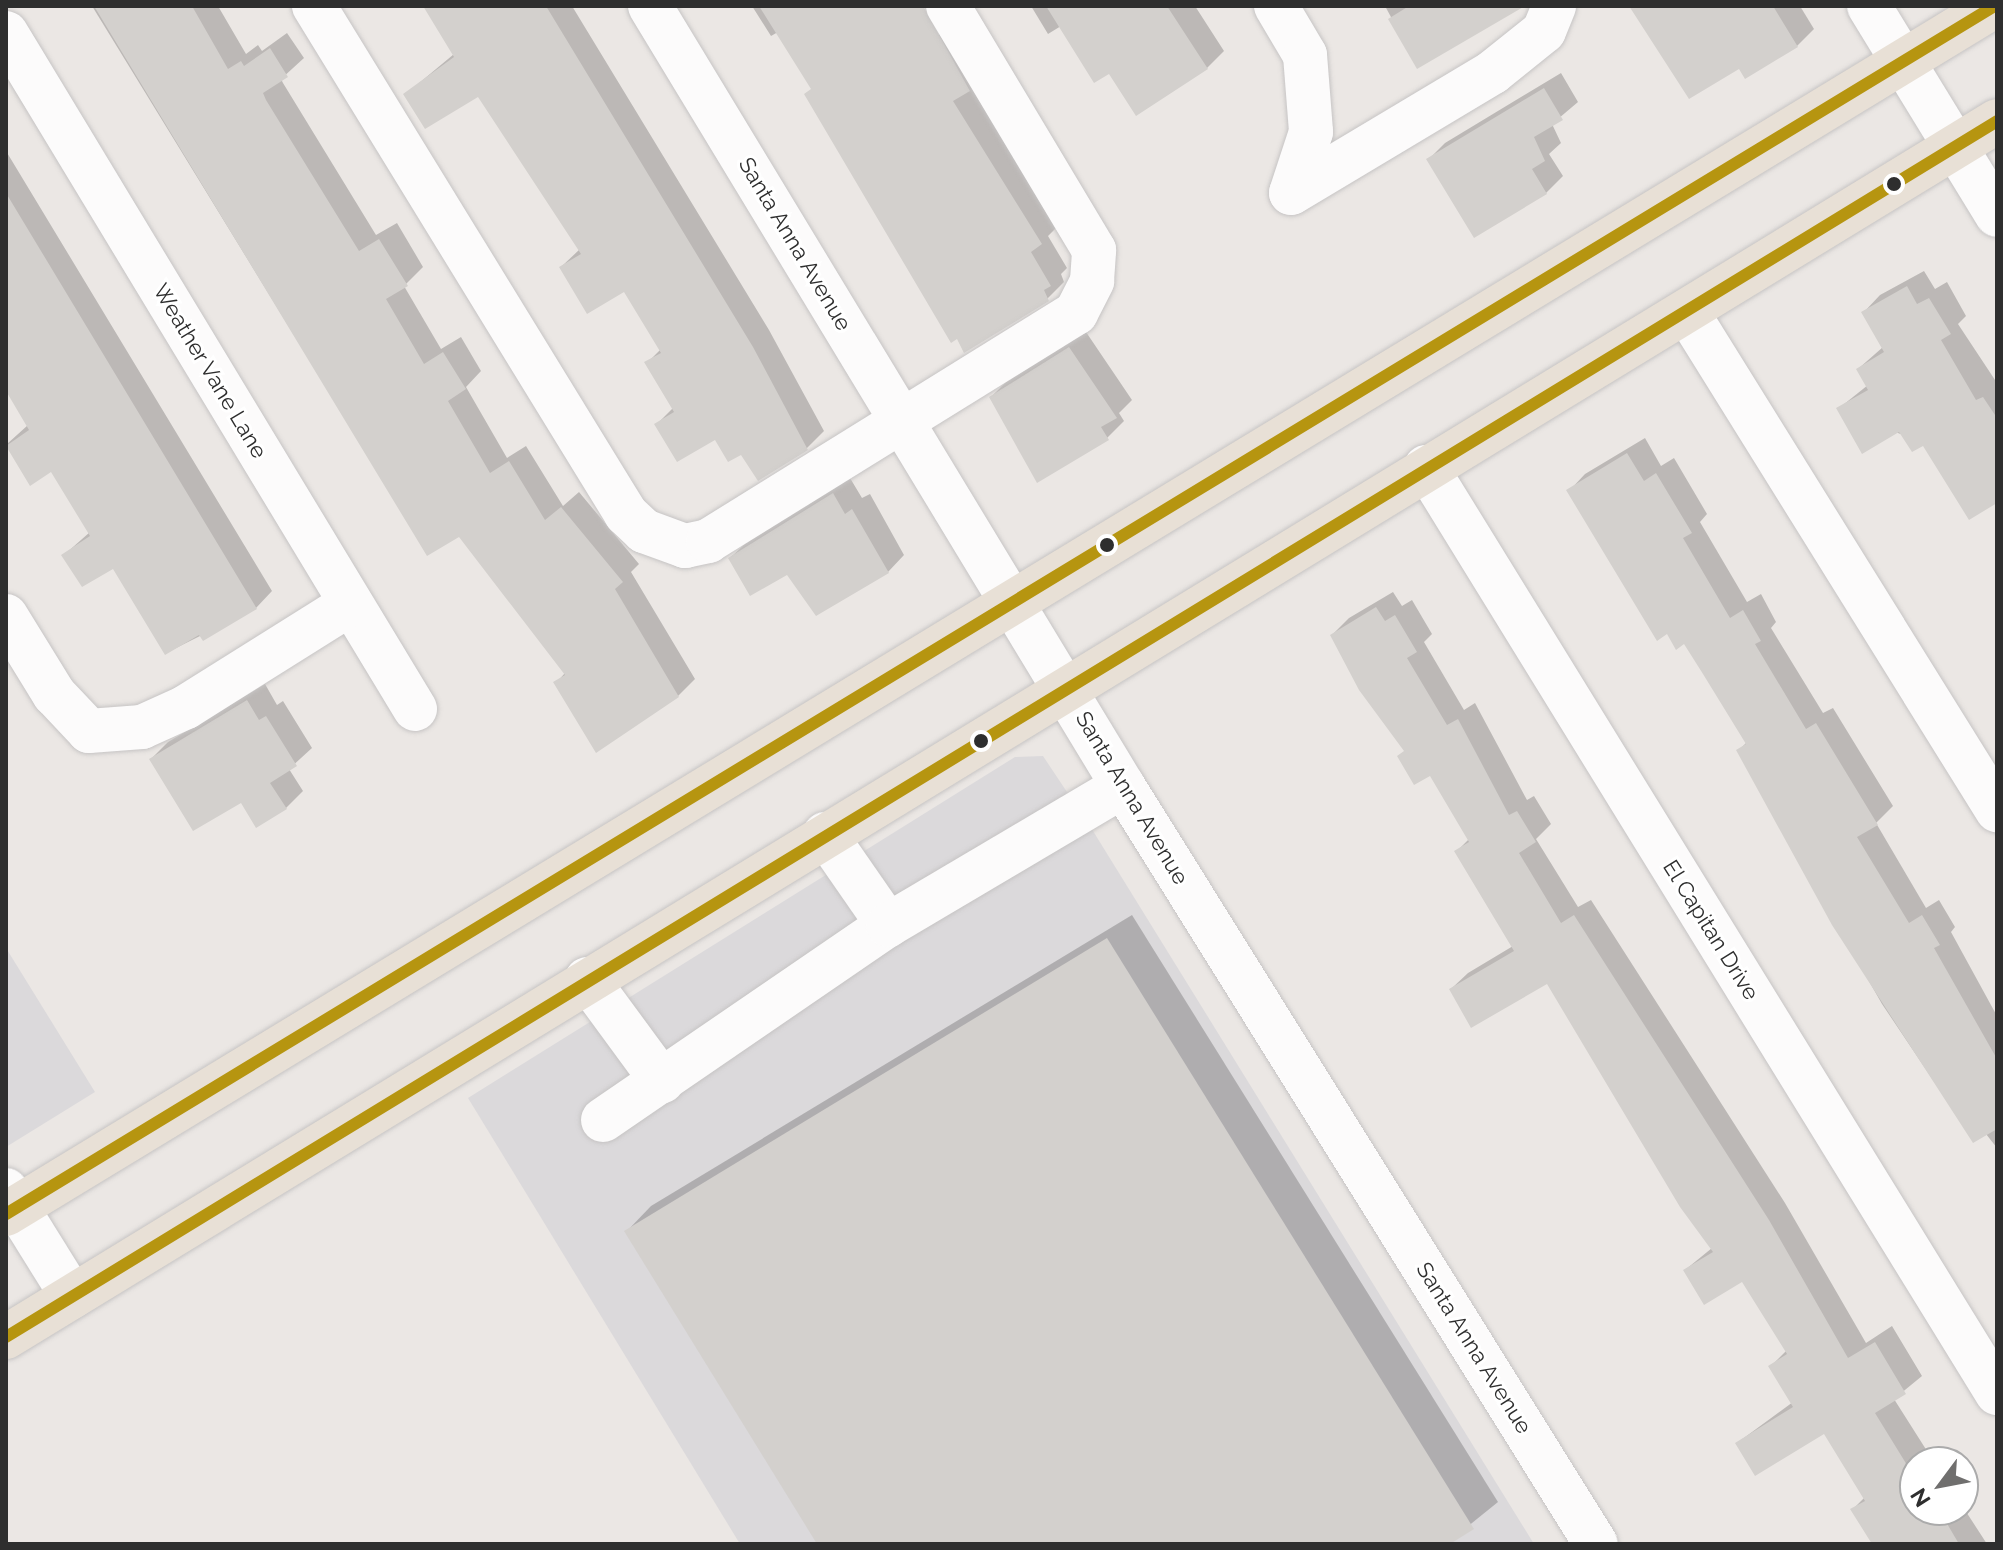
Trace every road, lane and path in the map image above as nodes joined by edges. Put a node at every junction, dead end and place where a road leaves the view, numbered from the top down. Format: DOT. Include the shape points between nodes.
graph roads {
  1 [pos="314,6"];
  2 [pos="650,6"];
  3 [pos="948,6"];
  4 [pos="1276,6"];
  5 [pos="1554,6"];
  6 [pos="1869,6"];
  7 [pos="1994,6"];
  8 [pos="6,33"];
  9 [pos="1902,61"];
  10 [pos="1997,121"];
  11 [pos="1955,147"];
  12 [pos="1997,215"];
  13 [pos="1687,312"];
  14 [pos="903,420"];
  15 [pos="1426,467"];
  16 [pos="1011,598"];
  17 [pos="350,604"];
  18 [pos="6,616"];
  19 [pos="1064,687"];
  20 [pos="415,709"];
  21 [pos="1123,786"];
  22 [pos="1997,810"];
  23 [pos="825,834"];
  24 [pos="888,925"];
  25 [pos="587,979"];
  26 [pos="662,1081"];
  27 [pos="603,1120"];
  28 [pos="10,1203"];
  29 [pos="72,1296"];
  30 [pos="6,1337"];
  31 [pos="1997,1393"];
  32 [pos="1596,1544"];
  1 -- 14 [label="street" via="626,514 644,531 685,546 708,541"];
  2 -- 14 [label="street, Santa Anna Avenue"];
  3 -- 14 [label="street" via="1094,250 1092,281 1076,313"];
  4 -- 5 [label="street" via="1305,55 1311,132 1291,193 1493,72 1544,31"];
  6 -- 9 [label="street"];
  7 -- 9 [label="main road"];
  8 -- 17 [label="street, Weather Vane Lane"];
  9 -- 11 [label="street"];
  9 -- 16 [label="main road"];
  10 -- 11 [label="main road"];
  11 -- 12 [label="street"];
  11 -- 13 [label="main road"];
  13 -- 15 [label="main road"];
  13 -- 22 [label="street"];
  14 -- 16 [label="street, Santa Anna Avenue"];
  15 -- 19 [label="main road"];
  15 -- 31 [label="street, El Capitan Drive"];
  16 -- 19 [label="street, Santa Anna Avenue"];
  16 -- 28 [label="main road"];
  17 -- 18 [label="street" via="186,707 142,727 89,731 54,694"];
  17 -- 20 [label="street, Weather Vane Lane"];
  19 -- 21 [label="street, Santa Anna Avenue"];
  19 -- 23 [label="main road"];
  21 -- 24 [label="street"];
  21 -- 32 [label="street, Santa Anna Avenue"];
  23 -- 24 [label="street"];
  23 -- 25 [label="main road"];
  24 -- 26 [label="street"];
  25 -- 26 [label="street"];
  25 -- 29 [label="main road"];
  26 -- 27 [label="street"];
  28 -- 29 [label="street"];
  29 -- 30 [label="main road"];
}
